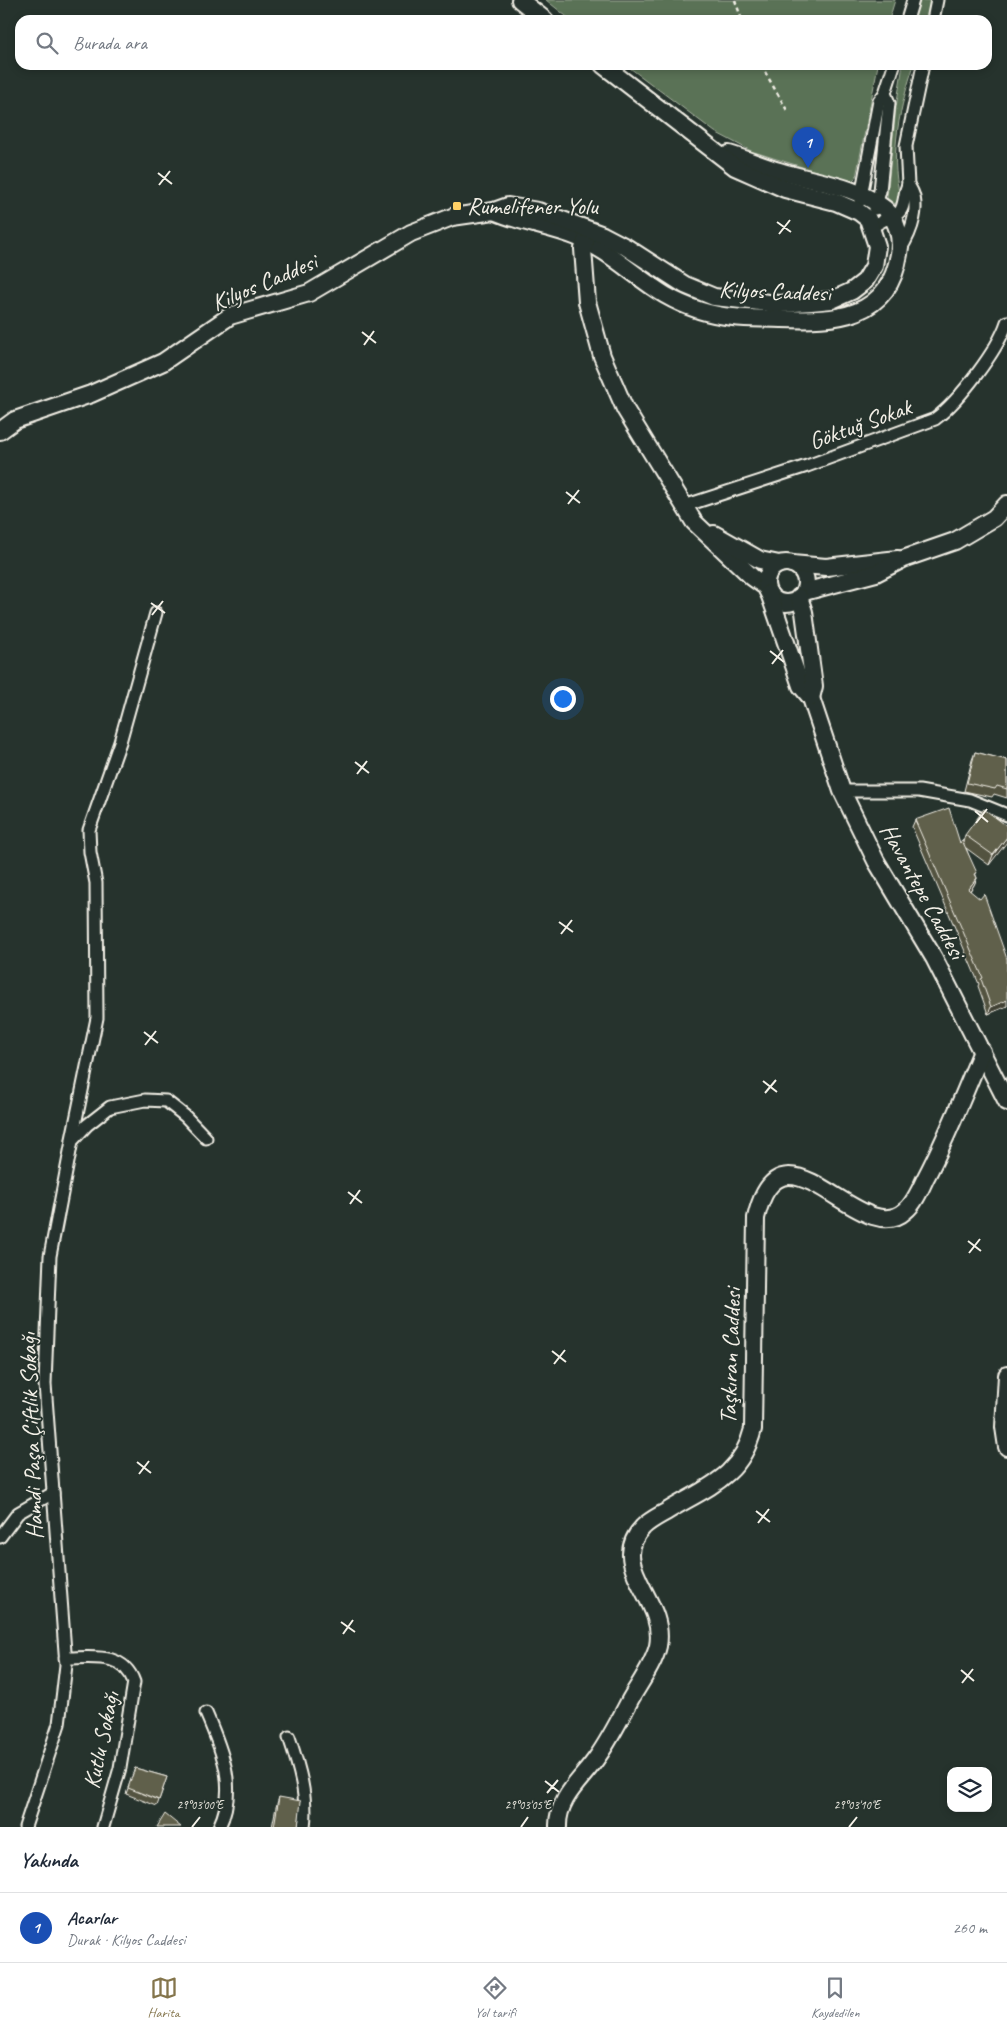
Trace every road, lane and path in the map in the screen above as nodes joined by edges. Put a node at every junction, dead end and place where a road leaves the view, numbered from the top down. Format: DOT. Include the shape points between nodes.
graph roads {
  1 [pos="520,0"];
  2 [pos="735,0"];
  3 [pos="913,0"];
  4 [pos="938,0"];
  5 [pos="539,15"];
  6 [pos="740,15"];
  7 [pos="908,15"];
  8 [pos="934,15"];
  9 [pos="609,70"];
  10 [pos="764,70"];
  11 [pos="892,70"];
  12 [pos="922,70"];
  13 [pos="885,93"];
  14 [pos="788,112"];
  15 [pos="708,147"];
  16 [pos="908,185"];
  17 [pos="862,194"];
  18 [pos="877,204"];
  19 [pos="867,220"];
  20 [pos="900,224"];
  21 [pos="587,235"];
  22 [pos="1007,322"];
  23 [pos="0,431"];
  24 [pos="1007,504"];
  25 [pos="684,506"];
  26 [pos="704,532"];
  27 [pos="903,559"];
  28 [pos="786,564"];
  29 [pos="768,590"];
  30 [pos="802,594"];
  31 [pos="156,613"];
  32 [pos="811,698"];
  33 [pos="842,791"];
  34 [pos="1007,814"];
  35 [pos="982,1051"];
  36 [pos="1007,1102"];
  37 [pos="206,1138"];
  38 [pos="72,1141"];
  39 [pos="1007,1375"];
  40 [pos="1007,1447"];
  41 [pos="53,1493"];
  42 [pos="0,1537"];
  43 [pos="65,1658"];
  44 [pos="206,1713"];
  45 [pos="289,1737"];
  46 [pos="25,1827"];
  47 [pos="103,1827"];
  48 [pos="219,1827"];
  49 [pos="304,1827"];
  50 [pos="558,1827"];
  1 -- 5 [label="street"];
  2 -- 6 [label="path"];
  3 -- 7 [label="street"];
  4 -- 8 [label="street"];
  9 -- 15 [label="street"];
  10 -- 14 [label="path"];
  11 -- 13 [label="street"];
  12 -- 16 [label="street" via="906,146"];
  13 -- 17 [label="street" via="880,101"];
  13 -- 18 [label="street" via="889,103"];
  15 -- 17 [label="street" via="777,171"];
  15 -- 19 [label="street" via="736,167 785,189 836,202"];
  16 -- 20 [label="street" via="898,214"];
  16 -- 20 [label="street" via="914,197"];
  17 -- 18 [label="street"];
  17 -- 19 [label="street"];
  18 -- 19 [label="street"];
  18 -- 20 [label="street"];
  19 -- 20 [label="street"];
  19 -- 21 [label="street, Kilyos Caddesi" via="876,252 874,266 865,281 832,300 778,304 714,297 685,285 626,246"];
  20 -- 21 [label="street, Kilyos Caddesi" via="898,264 881,295 851,316 804,320 733,317 698,310 665,295"];
  21 -- 23 [label="street, Kilyos Caddesi" via="494,211 452,217 411,233 309,293 230,316 163,362 91,394 15,420"];
  21 -- 25 [label="street" via="583,249 587,302 602,356 624,409"];
  22 -- 25 [label="street, Göktuğ Sokak" via="960,395 935,419"];
  24 -- 27 [label="street" via="994,518 955,541"];
  25 -- 26 [label="street"];
  26 -- 28 [label="street" via="716,535 760,560"];
  26 -- 29 [label="street"];
  27 -- 28 [label="street" via="826,567"];
  27 -- 30 [label="street" via="876,573"];
  28 -- 29 [label="street" via="768,573"];
  28 -- 30 [label="street" via="803,572 806,585"];
  29 -- 30 [label="street" via="780,601 794,601"];
  29 -- 32 [label="street, Havantepe Caddesi" via="801,686"];
  30 -- 32 [label="street, Havantepe Caddesi" via="814,686"];
  31 -- 38 [label="street, Hamdi Paşa Çiftlik Sokağı" via="120,742 89,830 96,883 97,1018"];
  32 -- 33 [label="street, Havantepe Caddesi"];
  33 -- 34 [label="street" via="919,791 970,800"];
  33 -- 35 [label="street, Havantepe Caddesi" via="876,860 934,958"];
  35 -- 36 [label="street, Havantepe Caddesi"];
  35 -- 50 [label="street, Taşkıran Caddesi" via="934,1164 905,1212 889,1218 862,1212 803,1178 788,1175 777,1179 761,1199 756,1218 753,1429 748,1448 722,1479 644,1525 633,1539 629,1554 658,1622 658,1646 599,1756 564,1800"];
  37 -- 38 [label="street" via="166,1101 145,1100 110,1107 86,1125"];
  38 -- 41 [label="street, Hamdi Paşa Çiftlik Sokağı" via="50,1256 45,1384"];
  39 -- 40 [label="street" via="1004,1426"];
  41 -- 42 [label="street" via="18,1513"];
  41 -- 43 [label="street, Hamdi Paşa Çiftlik Sokağı"];
  43 -- 46 [label="street, Hamdi Paşa Çiftlik Sokağı" via="59,1724"];
  43 -- 47 [label="street, Kutlu Sokağı" via="111,1658 124,1665 134,1682 120,1768"];
  44 -- 48 [label="street" via="228,1780 226,1808"];
  45 -- 49 [label="street" via="302,1783 306,1813"];
}
